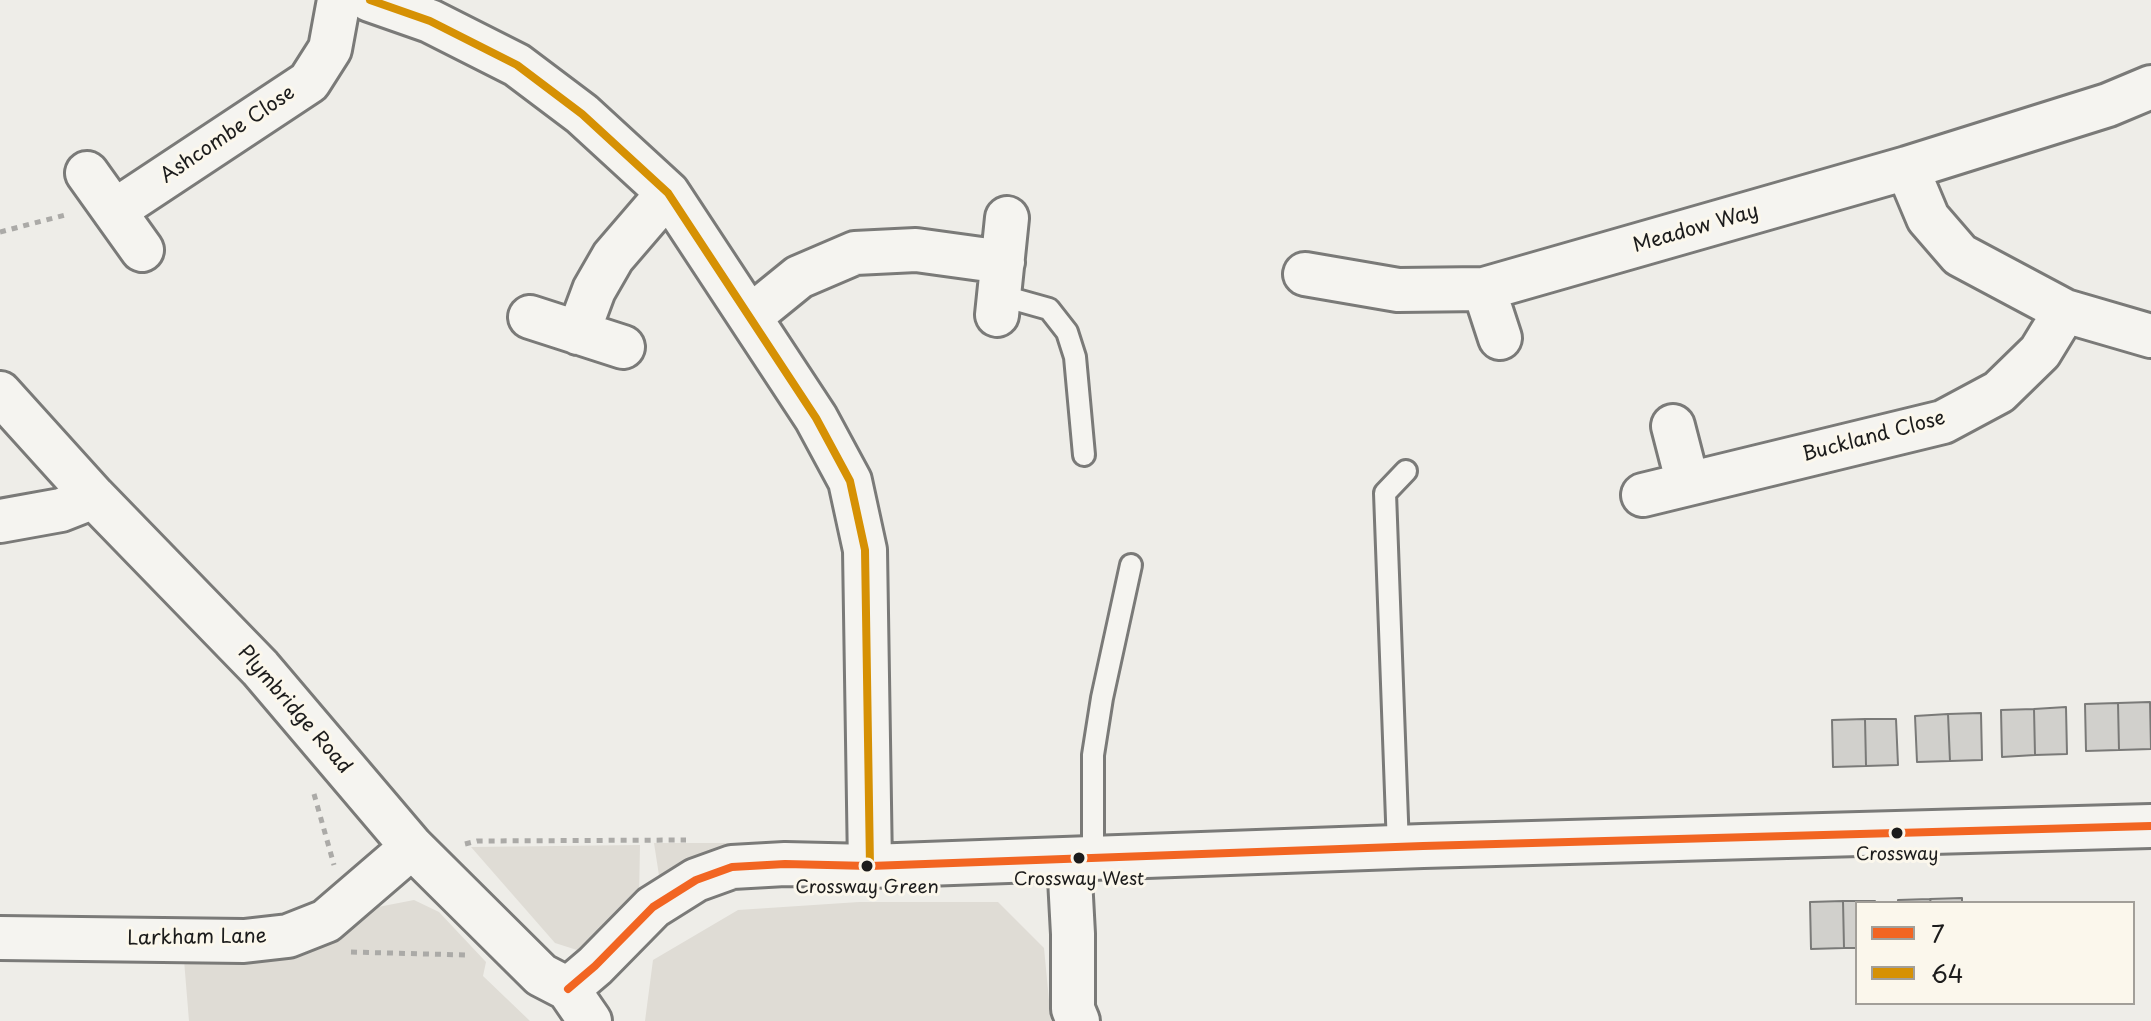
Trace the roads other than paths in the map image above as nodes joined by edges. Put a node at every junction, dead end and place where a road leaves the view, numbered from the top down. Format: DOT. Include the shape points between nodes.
graph roads {
  1 [pos="339,0"];
  2 [pos="370,0"];
  3 [pos="2151,87"];
  4 [pos="1907,168"];
  5 [pos="87,173"];
  6 [pos="668,193"];
  7 [pos="114,211"];
  8 [pos="1007,218"];
  9 [pos="142,250"];
  10 [pos="1305,274"];
  11 [pos="1484,289"];
  12 [pos="1000,291"];
  13 [pos="2065,311"];
  14 [pos="751,316"];
  15 [pos="530,317"];
  16 [pos="578,333"];
  17 [pos="2151,336"];
  18 [pos="1500,338"];
  19 [pos="623,347"];
  20 [pos="0,393"];
  21 [pos="1673,426"];
  22 [pos="1084,455"];
  23 [pos="1406,471"];
  24 [pos="1688,484"];
  25 [pos="1643,495"];
  26 [pos="94,497"];
  27 [pos="0,521"];
  28 [pos="1131,565"];
  29 [pos="2151,826"];
  30 [pos="1398,847"];
  31 [pos="417,852"];
  32 [pos="1081,859"];
  33 [pos="870,866"];
  34 [pos="0,938"];
  35 [pos="579,1005"];
  36 [pos="1078,1021"];
  1 -- 7 [label="street, Ashcombe Close" via="330,49 309,82"];
  2 -- 6 [label="street" via="430,21 517,65 582,114"];
  3 -- 4 [label="street, Meadow Way"];
  4 -- 11 [label="street, Meadow Way"];
  4 -- 13 [label="street" via="1928,218 1960,255"];
  5 -- 7 [label="street"];
  6 -- 14 [label="street"];
  6 -- 16 [label="street" via="613,257"];
  7 -- 9 [label="street"];
  8 -- 12 [label="street"];
  10 -- 11 [label="street, Meadow Way" via="1398,290"];
  11 -- 18 [label="street"];
  12 -- 14 [label="street" via="916,250 855,253 799,277"];
  12 -- 22 [label="lane" via="1049,309 1067,332 1075,357"];
  13 -- 17 [label="street"];
  13 -- 24 [label="street, Buckland Close" via="2040,352 1999,392 1943,422"];
  14 -- 33 [label="street" via="850,481 865,550"];
  15 -- 16 [label="street"];
  16 -- 19 [label="street"];
  20 -- 26 [label="street, Plymbridge Road"];
  21 -- 24 [label="street"];
  23 -- 30 [label="lane" via="1385,493"];
  24 -- 25 [label="street, Buckland Close"];
  26 -- 27 [label="street" via="61,510"];
  26 -- 31 [label="street, Plymbridge Road" via="260,668"];
  28 -- 32 [label="lane" via="1102,698"];
  29 -- 30 [label="street"];
  30 -- 32 [label="street"];
  31 -- 34 [label="street, Larkham Lane" via="326,921 288,936 244,941"];
  31 -- 35 [label="street, Plymbridge Road" via="541,975"];
  32 -- 33 [label="street"];
  32 -- 36 [label="street" via="1073,1009"];
  33 -- 35 [label="street" via="732,867 696,880 653,907 595,966"];
}
